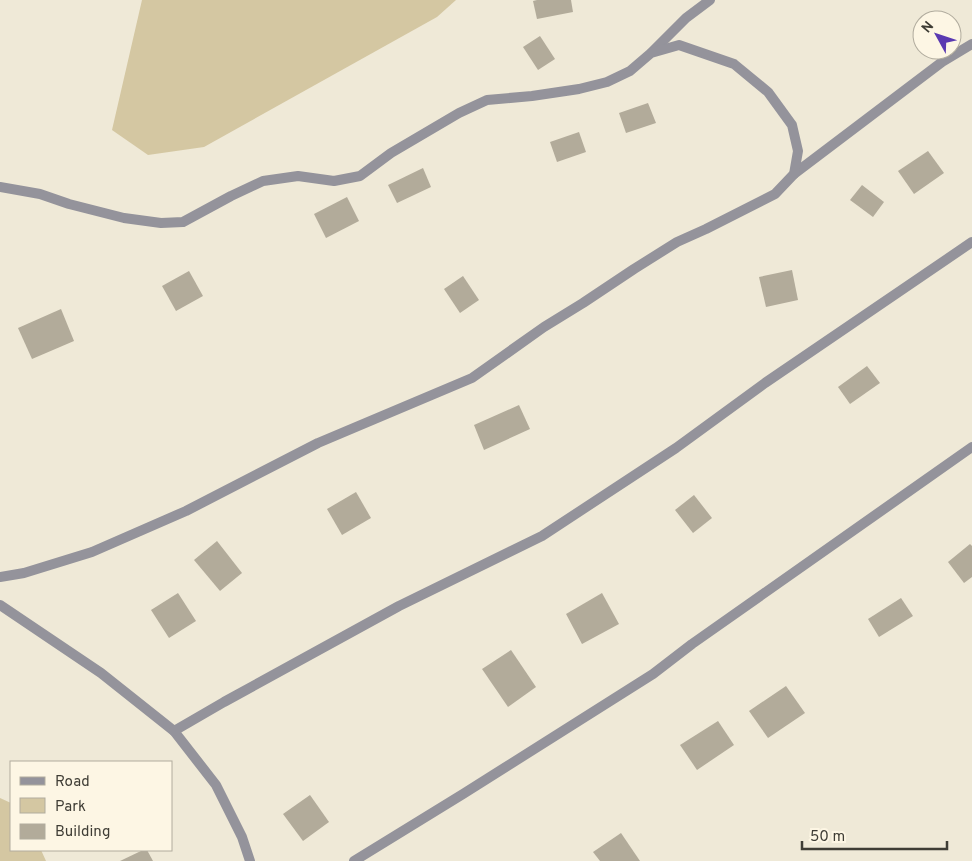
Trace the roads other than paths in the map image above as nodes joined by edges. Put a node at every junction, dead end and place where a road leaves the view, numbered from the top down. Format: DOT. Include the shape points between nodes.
graph roads {
  1 [pos="710,0"];
  2 [pos="972,44"];
  3 [pos="651,53"];
  4 [pos="794,174"];
  5 [pos="0,187"];
  6 [pos="972,242"];
  7 [pos="972,447"];
  8 [pos="0,577"];
  9 [pos="0,604"];
  10 [pos="174,731"];
  11 [pos="250,861"];
  12 [pos="354,861"];
  1 -- 3 [label="street" via="686,18"];
  2 -- 4 [label="street" via="942,62"];
  3 -- 4 [label="street" via="679,45 734,64 768,92 792,125 798,151"];
  3 -- 5 [label="street" via="630,71 607,82 532,96 487,100 399,148 360,176 334,181 298,176 263,181 183,222 124,218 40,194"];
  4 -- 8 [label="street" via="775,194 677,242 544,327 472,378 318,443 186,511 92,552"];
  6 -- 10 [label="street" via="765,383 676,448 542,536 399,606"];
  7 -- 12 [label="street" via="653,674"];
  9 -- 10 [label="street" via="100,673"];
  10 -- 11 [label="street" via="216,785"];
}
